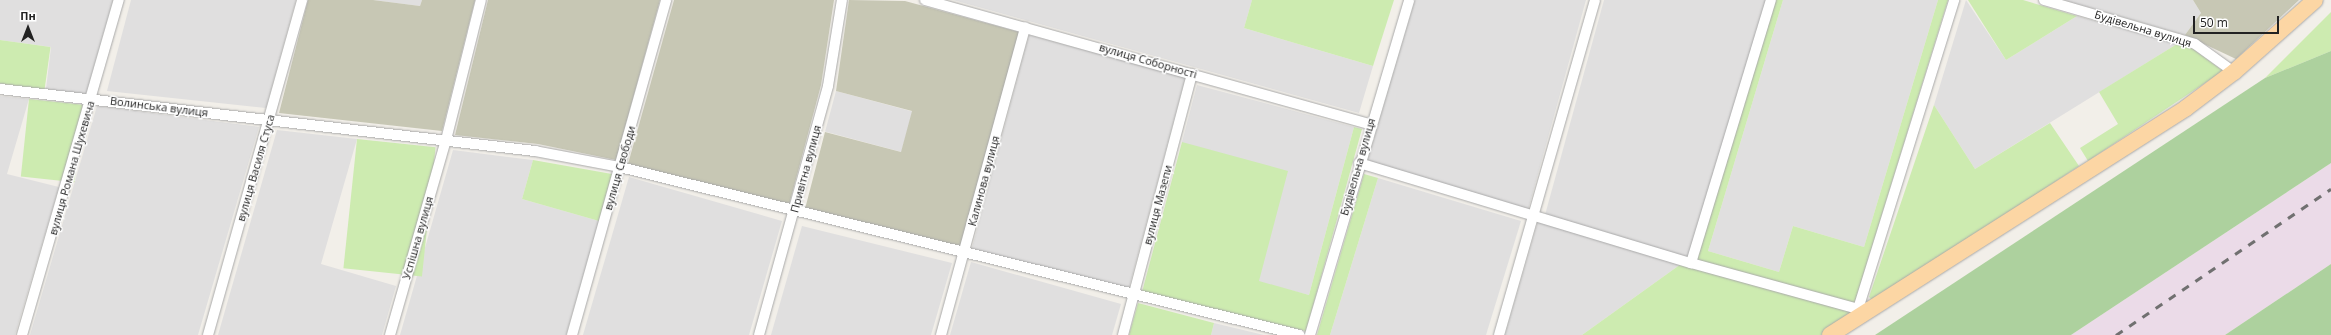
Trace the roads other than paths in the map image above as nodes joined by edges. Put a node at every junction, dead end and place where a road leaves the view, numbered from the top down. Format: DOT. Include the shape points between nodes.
graph roads {
  1 [pos="119,0"];
  2 [pos="302,0"];
  3 [pos="481,0"];
  4 [pos="666,0"];
  5 [pos="842,0"];
  6 [pos="925,0"];
  7 [pos="1409,0"];
  8 [pos="1595,0"];
  9 [pos="1771,0"];
  10 [pos="1954,0"];
  11 [pos="2044,0"];
  12 [pos="2315,0"];
  13 [pos="1025,27"];
  14 [pos="2234,72"];
  15 [pos="1192,74"];
  16 [pos="0,89"];
  17 [pos="92,100"];
  18 [pos="270,120"];
  19 [pos="1370,124"];
  20 [pos="446,140"];
  21 [pos="1359,163"];
  22 [pos="620,167"];
  23 [pos="794,213"];
  24 [pos="1536,215"];
  25 [pos="964,255"];
  26 [pos="1691,263"];
  27 [pos="1134,296"];
  28 [pos="1865,308"];
  29 [pos="22,335"];
  30 [pos="208,335"];
  31 [pos="390,335"];
  32 [pos="572,335"];
  33 [pos="759,335"];
  34 [pos="941,335"];
  35 [pos="1123,335"];
  36 [pos="1300,335"];
  37 [pos="1310,335"];
  38 [pos="1499,335"];
  39 [pos="1830,335"];
  1 -- 17 [label="street, вулиця Романа Шухевича"];
  2 -- 18 [label="street, вулиця Василя Стуса"];
  3 -- 20 [label="street, Успішна вулиця"];
  4 -- 22 [label="street, вулиця Свободи"];
  5 -- 23 [label="street, Привітна вулиця" via="828,86"];
  6 -- 13 [label="street, вулиця Соборності"];
  7 -- 19 [label="street, Будівельна вулиця"];
  8 -- 24 [label="street"];
  9 -- 26 [label="street"];
  10 -- 28 [label="street"];
  11 -- 14 [label="street, Будівельна вулиця" via="2195,44"];
  12 -- 14 [label="main road"];
  13 -- 15 [label="street, вулиця Соборності"];
  13 -- 25 [label="street, Калинова вулиця"];
  14 -- 28 [label="main road" via="2179,112"];
  15 -- 19 [label="street, вулиця Соборності"];
  15 -- 27 [label="street, вулиця Мазепи"];
  16 -- 17 [label="street, Волинська вулиця"];
  17 -- 18 [label="street, Волинська вулиця"];
  17 -- 29 [label="street, вулиця Романа Шухевича"];
  18 -- 20 [label="street, Волинська вулиця"];
  18 -- 30 [label="street, вулиця Василя Стуса"];
  19 -- 21 [label="street, Будівельна вулиця"];
  20 -- 22 [label="street, Волинська вулиця" via="535,151"];
  20 -- 31 [label="street, Успішна вулиця"];
  21 -- 24 [label="street"];
  21 -- 37 [label="street, Будівельна вулиця"];
  22 -- 23 [label="street, Волинська вулиця"];
  22 -- 32 [label="street, вулиця Свободи"];
  23 -- 25 [label="street, Волинська вулиця"];
  23 -- 33 [label="street, Привітна вулиця"];
  24 -- 26 [label="street"];
  24 -- 38 [label="street"];
  25 -- 27 [label="street, Волинська вулиця"];
  25 -- 34 [label="street, Калинова вулиця"];
  26 -- 28 [label="street"];
  27 -- 35 [label="street, вулиця Мазепи"];
  27 -- 36 [label="street, Волинська вулиця"];
  28 -- 39 [label="main road"];
}
